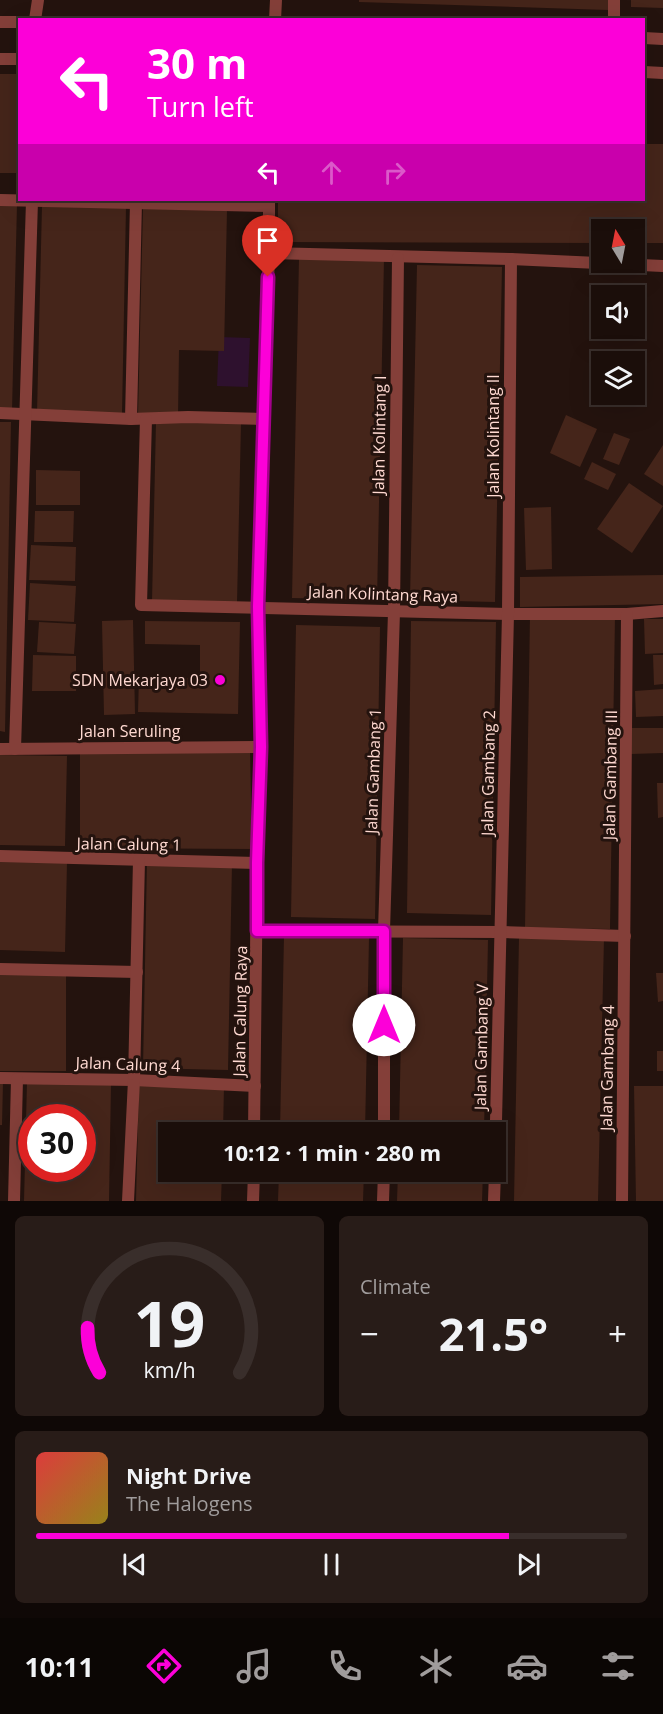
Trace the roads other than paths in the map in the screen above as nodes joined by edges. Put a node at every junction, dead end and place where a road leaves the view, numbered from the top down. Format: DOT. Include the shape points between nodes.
graph roads {
  1 [pos="38,0"];
  2 [pos="276,0"];
  3 [pos="614,0"];
  4 [pos="35,18"];
  5 [pos="275,18"];
  6 [pos="614,18"];
  7 [pos="0,22"];
  8 [pos="18,22"];
  9 [pos="645,38"];
  10 [pos="663,39"];
  11 [pos="0,59"];
  12 [pos="18,59"];
  13 [pos="645,72"];
  14 [pos="663,73"];
  15 [pos="0,200"];
  16 [pos="18,201"];
  17 [pos="32,201"];
  18 [pos="136,202"];
  19 [pos="269,203"];
  20 [pos="269,253"];
  21 [pos="398,258"];
  22 [pos="511,259"];
  23 [pos="663,266"];
  24 [pos="0,414"];
  25 [pos="25,414"];
  26 [pos="131,419"];
  27 [pos="146,419"];
  28 [pos="264,419"];
  29 [pos="258,607"];
  30 [pos="663,611"];
  31 [pos="394,612"];
  32 [pos="508,614"];
  33 [pos="627,614"];
  34 [pos="261,747"];
  35 [pos="0,748"];
  36 [pos="15,749"];
  37 [pos="0,856"];
  38 [pos="139,860"];
  39 [pos="257,863"];
  40 [pos="257,931"];
  41 [pos="384,931"];
  42 [pos="501,932"];
  43 [pos="625,936"];
  44 [pos="0,969"];
  45 [pos="137,972"];
  46 [pos="0,1078"];
  47 [pos="17,1079"];
  48 [pos="134,1080"];
  49 [pos="255,1086"];
  50 [pos="254,1122"];
  51 [pos="384,1122"];
  52 [pos="496,1122"];
  53 [pos="254,1182"];
  54 [pos="383,1182"];
  55 [pos="495,1182"];
  56 [pos="14,1201"];
  57 [pos="128,1201"];
  58 [pos="253,1201"];
  59 [pos="382,1201"];
  60 [pos="494,1201"];
  61 [pos="622,1201"];
  1 -- 4 [label="street"];
  2 -- 5 [label="street"];
  3 -- 6 [label="street"];
  7 -- 8 [label="street"];
  9 -- 10 [label="street"];
  11 -- 12 [label="street"];
  13 -- 14 [label="street"];
  15 -- 16 [label="street"];
  17 -- 18 [label="street"];
  17 -- 25 [label="street"];
  18 -- 19 [label="street"];
  18 -- 26 [label="street"];
  19 -- 20 [label="street, Jalan Calung Raya"];
  20 -- 21 [label="street"];
  20 -- 28 [label="street, Jalan Calung Raya"];
  21 -- 22 [label="street"];
  21 -- 31 [label="street, Jalan Kolintang I"];
  22 -- 23 [label="street"];
  22 -- 32 [label="street, Jalan Kolintang II"];
  24 -- 25 [label="street"];
  25 -- 26 [label="street"];
  25 -- 36 [label="street"];
  26 -- 27 [label="street"];
  27 -- 28 [label="street"];
  27 -- 29 [label="street, Jalan Kolintang Raya" via="141,605"];
  28 -- 29 [label="street, Jalan Calung Raya"];
  29 -- 31 [label="street, Jalan Kolintang Raya"];
  29 -- 34 [label="street, Jalan Calung Raya"];
  30 -- 33 [label="street, Jalan Kolintang Raya"];
  31 -- 32 [label="street, Jalan Kolintang Raya"];
  31 -- 41 [label="street, Jalan Gambang 1"];
  32 -- 33 [label="street, Jalan Kolintang Raya"];
  32 -- 42 [label="street, Jalan Gambang 2"];
  33 -- 43 [label="street, Jalan Gambang III"];
  34 -- 36 [label="street, Jalan Seruling"];
  34 -- 39 [label="street, Jalan Calung Raya"];
  35 -- 36 [label="street, Jalan Seruling"];
  37 -- 38 [label="street, Jalan Calung 1"];
  38 -- 39 [label="street, Jalan Calung 1"];
  38 -- 45 [label="street"];
  39 -- 40 [label="street, Jalan Calung Raya"];
  40 -- 41 [label="street"];
  40 -- 49 [label="street, Jalan Calung Raya"];
  41 -- 42 [label="street"];
  41 -- 51 [label="street, Jalan Gambang 1"];
  42 -- 43 [label="street"];
  42 -- 52 [label="street, Jalan Gambang V"];
  43 -- 61 [label="street, Jalan Gambang 4"];
  44 -- 45 [label="street"];
  45 -- 48 [label="street"];
  46 -- 47 [label="street, Jalan Calung 4"];
  47 -- 48 [label="street, Jalan Calung 4"];
  47 -- 56 [label="street"];
  48 -- 49 [label="street, Jalan Calung 4"];
  48 -- 57 [label="street"];
  49 -- 50 [label="street, Jalan Calung Raya"];
  53 -- 58 [label="street"];
  54 -- 59 [label="street"];
  55 -- 60 [label="street"];
}
